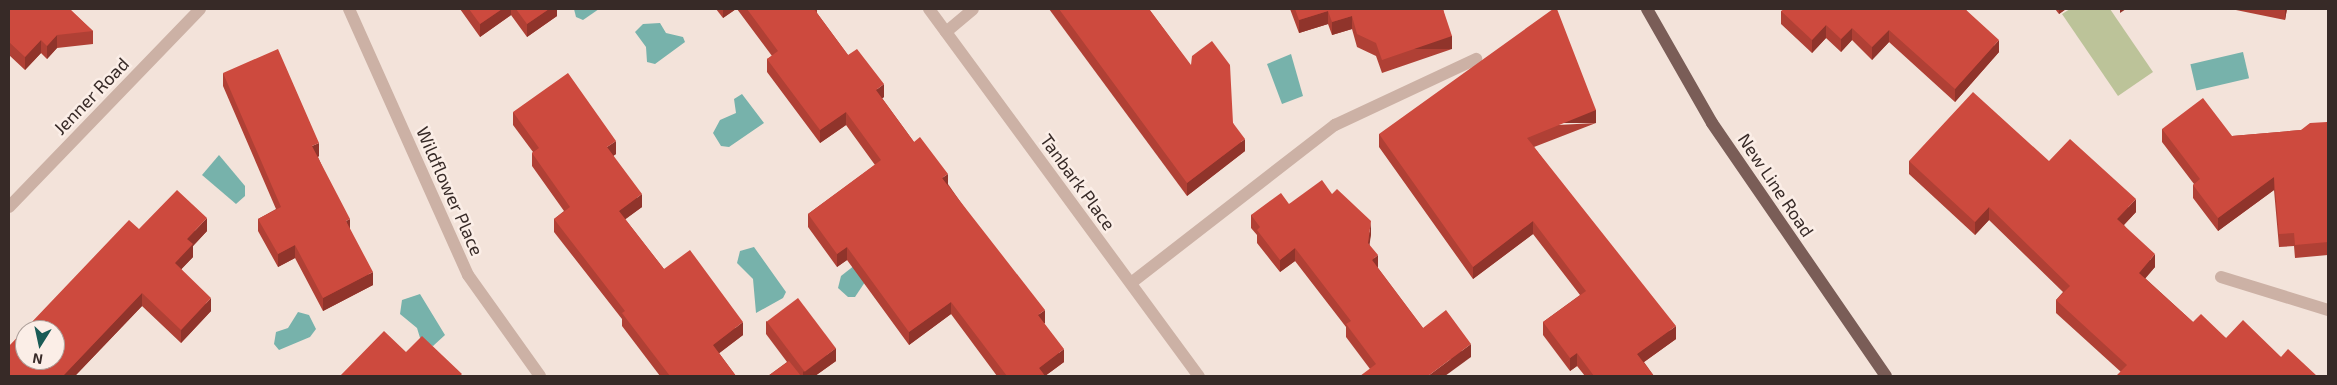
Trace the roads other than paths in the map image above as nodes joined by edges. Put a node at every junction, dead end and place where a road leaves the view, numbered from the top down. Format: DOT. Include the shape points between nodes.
graph roads {
  1 [pos="349,9"];
  2 [pos="929,9"];
  3 [pos="973,9"];
  4 [pos="1647,9"];
  5 [pos="196,10"];
  6 [pos="946,32"];
  7 [pos="1476,59"];
  8 [pos="9,208"];
  9 [pos="2221,277"];
  10 [pos="1131,283"];
  11 [pos="2328,310"];
  12 [pos="540,376"];
  13 [pos="1199,376"];
  14 [pos="1886,376"];
  1 -- 12 [label="street, Wildflower Place" via="468,275"];
  2 -- 6 [label="street, Tanbark Place"];
  3 -- 6 [label="street"];
  4 -- 14 [label="main road, New Line Road" via="1712,122"];
  5 -- 8 [label="street, Jenner Road"];
  6 -- 10 [label="street, Tanbark Place"];
  7 -- 10 [label="street" via="1335,125"];
  9 -- 11 [label="street"];
  10 -- 13 [label="street, Tanbark Place"];
}
